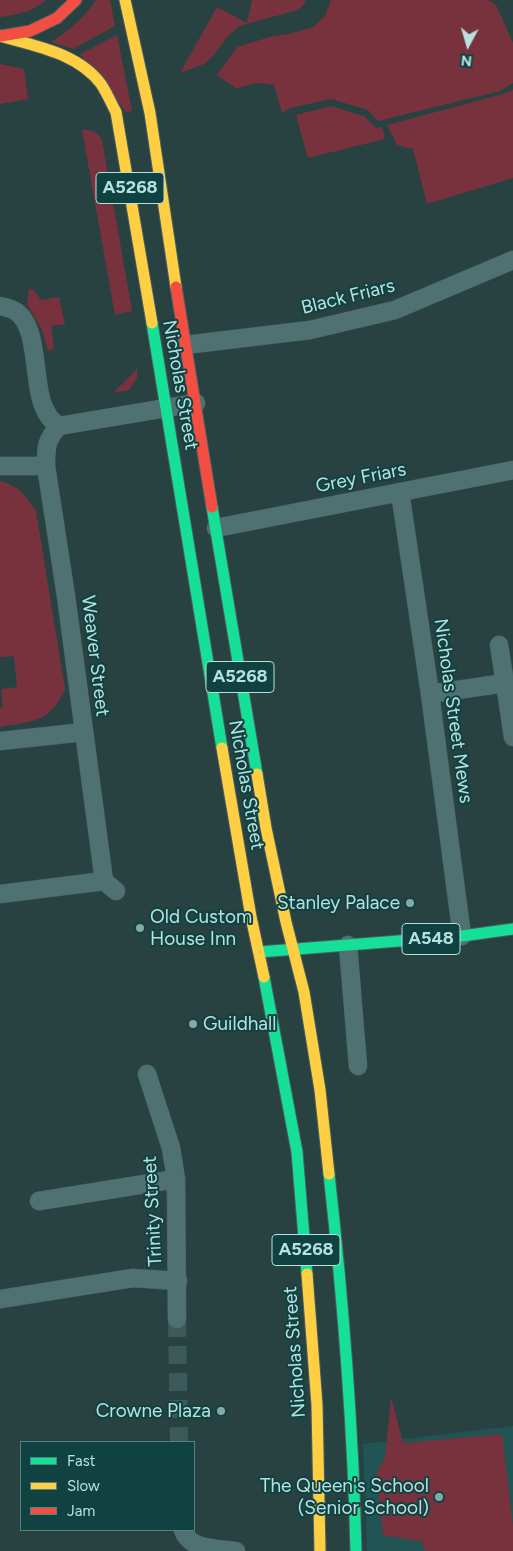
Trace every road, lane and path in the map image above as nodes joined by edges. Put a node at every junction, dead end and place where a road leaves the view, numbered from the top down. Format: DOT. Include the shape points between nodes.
graph roads {
  1 [pos="76,0"];
  2 [pos="125,0"];
  3 [pos="0,36"];
  4 [pos="513,260"];
  5 [pos="2,306"];
  6 [pos="186,345"];
  7 [pos="196,403"];
  8 [pos="167,407"];
  9 [pos="59,426"];
  10 [pos="0,466"];
  11 [pos="46,466"];
  12 [pos="513,470"];
  13 [pos="400,492"];
  14 [pos="216,528"];
  15 [pos="499,645"];
  16 [pos="505,682"];
  17 [pos="430,694"];
  18 [pos="84,732"];
  19 [pos="513,737"];
  20 [pos="0,741"];
  21 [pos="0,894"];
  22 [pos="513,928"];
  23 [pos="462,936"];
  24 [pos="348,945"];
  25 [pos="293,950"];
  26 [pos="259,952"];
  27 [pos="328,959"];
  28 [pos="311,976"];
  29 [pos="304,992"];
  30 [pos="358,1066"];
  31 [pos="147,1074"];
  32 [pos="176,1178"];
  33 [pos="39,1201"];
  34 [pos="178,1281"];
  35 [pos="0,1300"];
  36 [pos="178,1319"];
  37 [pos="184,1531"];
  38 [pos="236,1551"];
  39 [pos="320,1551"];
  40 [pos="356,1551"];
  1 -- 3 [label="main road, A5268" via="57,18 30,31"];
  2 -- 6 [label="main road, Nicholas Street / A5268" via="150,113"];
  3 -- 8 [label="main road, Nicholas Street / A5268" via="69,58 83,66 99,81 116,112"];
  4 -- 6 [label="street, Black Friars" via="394,310 310,330"];
  5 -- 9 [label="street" via="18,313 25,323 32,339 41,399 48,416"];
  6 -- 7 [label="main road, Nicholas Street / A5268"];
  7 -- 8 [label="street"];
  7 -- 14 [label="main road, Nicholas Street / A5268"];
  8 -- 9 [label="street"];
  8 -- 26 [label="main road, Nicholas Street / A5268" via="212,690"];
  9 -- 11 [label="street, Weaver Street" via="49,437"];
  10 -- 11 [label="street"];
  11 -- 18 [label="street, Weaver Street"];
  12 -- 13 [label="street, Grey Friars"];
  13 -- 14 [label="street, Grey Friars"];
  13 -- 17 [label="street, Nicholas Street Mews"];
  14 -- 25 [label="main road, Nicholas Street / A5268" via="266,828"];
  15 -- 16 [label="street"];
  16 -- 17 [label="street"];
  16 -- 19 [label="street"];
  17 -- 23 [label="street, Nicholas Street Mews"];
  18 -- 20 [label="street"];
  18 -- 21 [label="street, Weaver Street" via="110,886"];
  22 -- 23 [label="main road, A548"];
  23 -- 24 [label="main road, A548"];
  24 -- 25 [label="main road, A548"];
  24 -- 27 [label="main road"];
  24 -- 30 [label="street"];
  25 -- 26 [label="main road, A548"];
  25 -- 29 [label="main road, Nicholas Street / A5268"];
  26 -- 39 [label="main road, Nicholas Street / A5268" via="297,1152 317,1406"];
  28 -- 29 [label="main road"];
  29 -- 40 [label="main road, Nicholas Street / A5268" via="320,1090 337,1242 353,1458"];
  31 -- 32 [label="street, Trinity Street" via="172,1148"];
  32 -- 33 [label="street"];
  32 -- 34 [label="street, Trinity Street"];
  34 -- 35 [label="street" via="133,1278"];
  34 -- 36 [label="street, Trinity Street"];
  37 -- 38 [label="street" via="190,1542 198,1546"];
}
